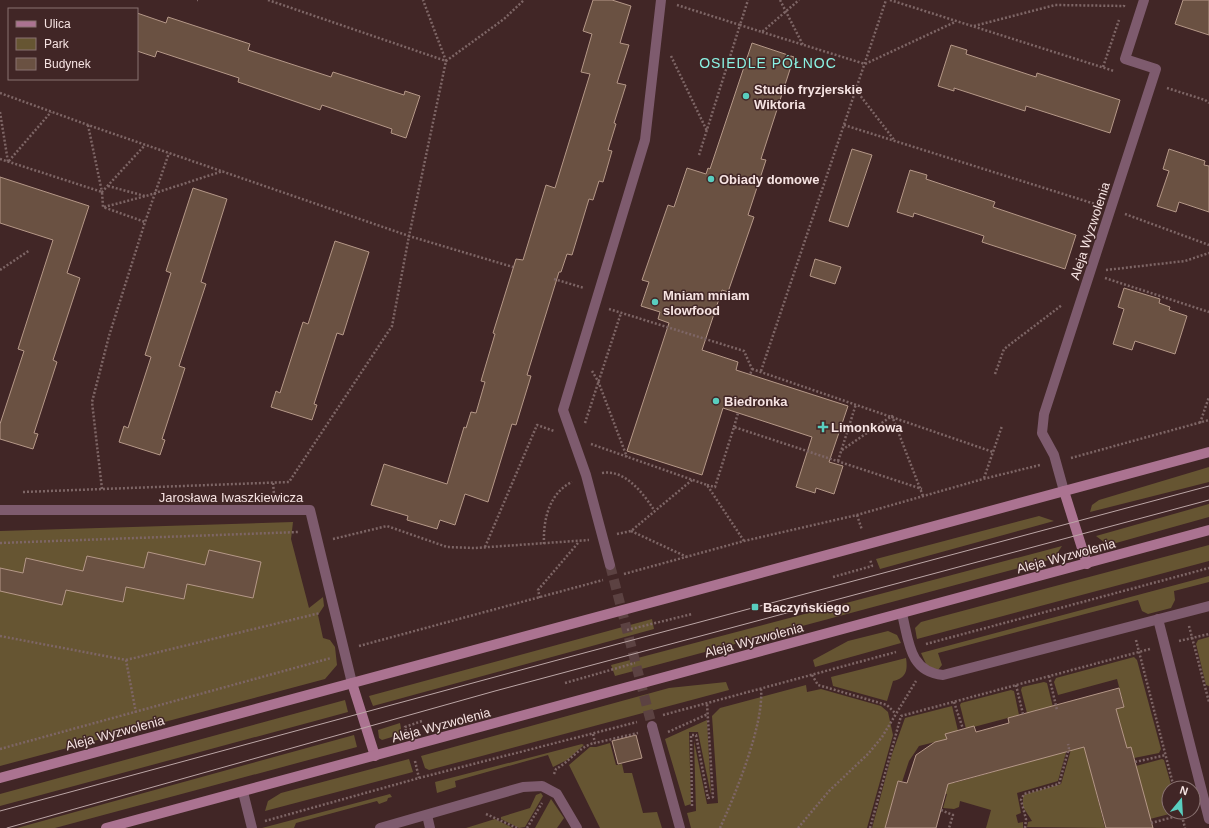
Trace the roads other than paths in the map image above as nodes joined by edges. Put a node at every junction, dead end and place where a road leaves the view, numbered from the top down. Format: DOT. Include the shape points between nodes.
graph roads {
  1 [pos="1144,0"];
  2 [pos="665,1"];
  3 [pos="1209,452"];
  4 [pos="1064,491"];
  5 [pos="0,510"];
  6 [pos="1209,530"];
  7 [pos="610,564"];
  8 [pos="1087,564"];
  9 [pos="1209,606"];
  10 [pos="902,614"];
  11 [pos="1158,619"];
  12 [pos="352,682"];
  13 [pos="653,731"];
  14 [pos="374,756"];
  15 [pos="0,778"];
  16 [pos="243,792"];
  17 [pos="427,815"];
  18 [pos="1209,819"];
  19 [pos="106,828"];
  20 [pos="252,828"];
  21 [pos="380,828"];
  22 [pos="430,828"];
  23 [pos="577,828"];
  24 [pos="680,828"];
  1 -- 4 [label="street, Aleja Wyzwolenia" via="1125,59 1156,69 1044,414 1042,433 1054,455"];
  2 -- 7 [label="street" via="658,31 645,140 563,410 576,439"];
  3 -- 4 [label="main road, Aleja Wyzwolenia"];
  4 -- 8 [label="main road"];
  4 -- 12 [label="main road, Aleja Wyzwolenia"];
  5 -- 12 [label="street, Jarosława Iwaszkiewicza" via="310,510"];
  6 -- 8 [label="main road, Aleja Wyzwolenia"];
  8 -- 10 [label="main road, Aleja Wyzwolenia"];
  9 -- 11 [label="street"];
  10 -- 11 [label="street" via="915,662 932,674 943,675"];
  10 -- 14 [label="main road, Aleja Wyzwolenia"];
  11 -- 18 [label="street"];
  12 -- 14 [label="main road"];
  12 -- 15 [label="main road, Aleja Wyzwolenia"];
  13 -- 24 [label="street"];
  14 -- 16 [label="main road, Aleja Wyzwolenia"];
  16 -- 19 [label="main road, Aleja Wyzwolenia"];
  16 -- 20 [label="street"];
  17 -- 21 [label="street"];
  17 -- 22 [label="street"];
  17 -- 23 [label="street" via="523,787 542,786 558,794"];
}
